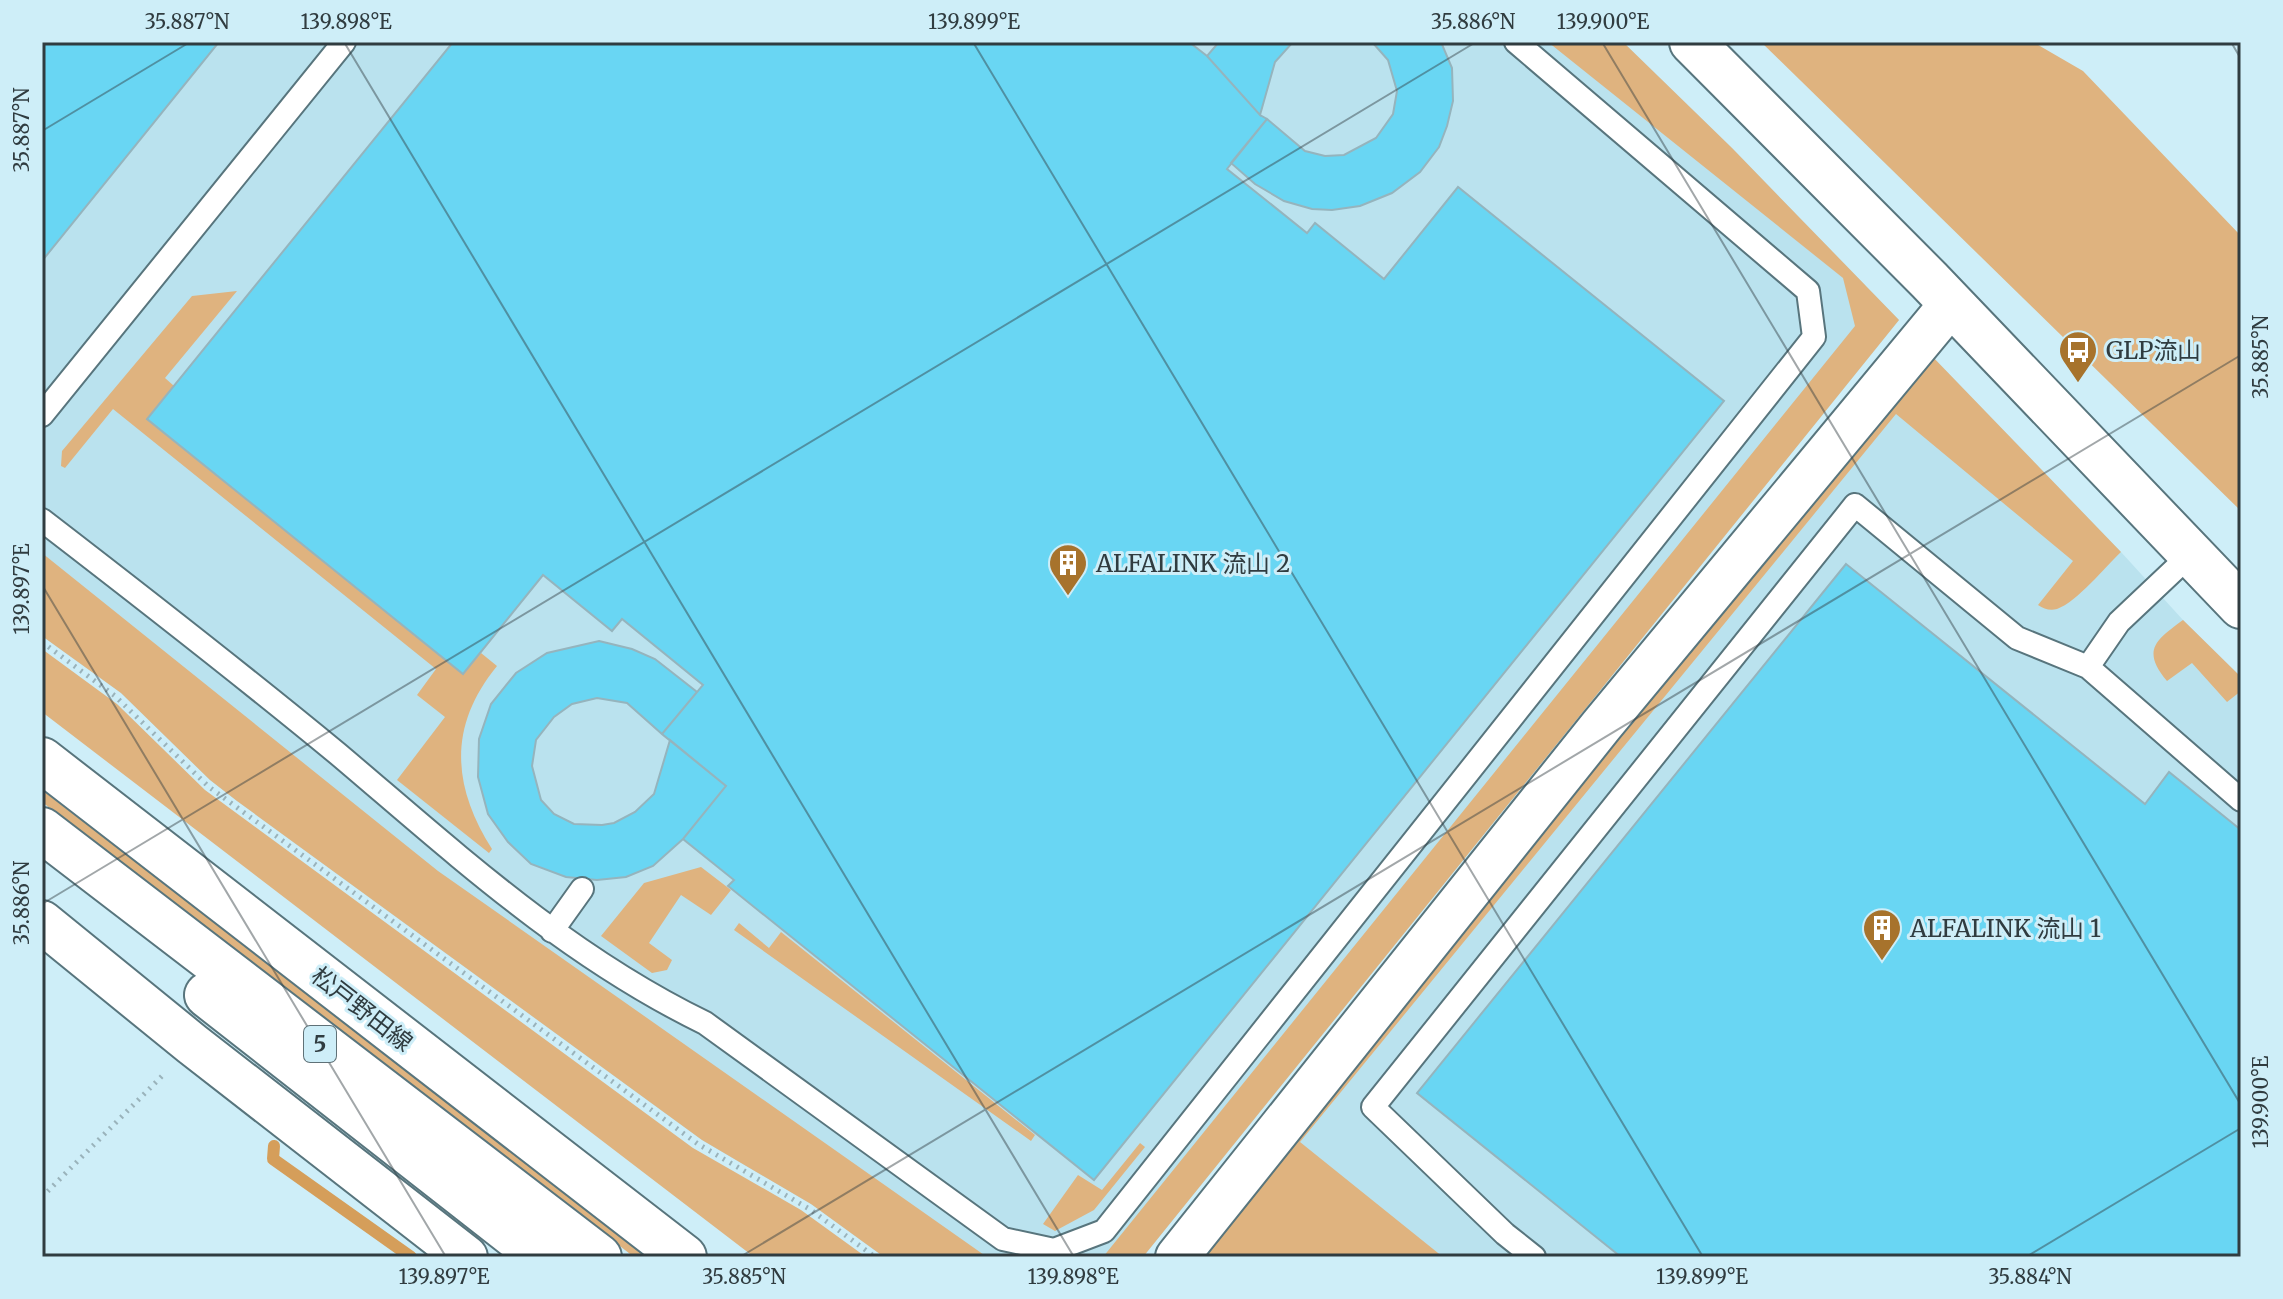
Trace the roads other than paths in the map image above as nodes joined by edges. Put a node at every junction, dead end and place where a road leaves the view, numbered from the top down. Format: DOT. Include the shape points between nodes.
graph roads {
  1 [pos="344,42"];
  2 [pos="1516,42"];
  3 [pos="1692,42"];
  4 [pos="1951,304"];
  5 [pos="42,415"];
  6 [pos="42,520"];
  7 [pos="2191,554"];
  8 [pos="2241,606"];
  9 [pos="2088,667"];
  10 [pos="42,760"];
  11 [pos="2241,800"];
  12 [pos="42,830"];
  13 [pos="42,844"];
  14 [pos="582,889"];
  15 [pos="42,922"];
  16 [pos="552,931"];
  17 [pos="466,1257"];
  18 [pos="542,1257"];
  19 [pos="599,1257"];
  20 [pos="684,1257"];
  21 [pos="1177,1257"];
  22 [pos="1534,1257"];
  1 -- 5 [label="lane"];
  2 -- 16 [label="lane" via="1808,291 1814,337 1104,1231 1054,1250 1003,1239 705,1023 651,997"];
  3 -- 4 [label="main road"];
  4 -- 7 [label="main road"];
  4 -- 21 [label="street" via="1601,726"];
  6 -- 16 [label="lane"];
  7 -- 8 [label="main road"];
  7 -- 9 [label="lane" via="2119,622"];
  9 -- 11 [label="lane"];
  9 -- 22 [label="lane" via="2017,638 1855,505 1373,1107"];
  10 -- 20 [label="main road, 松戸野田線 / 5"];
  12 -- 19 [label="main road, 5"];
  13 -- 18 [label="main road" via="175,970"];
  14 -- 16 [label="lane"];
  15 -- 17 [label="street"];
}
